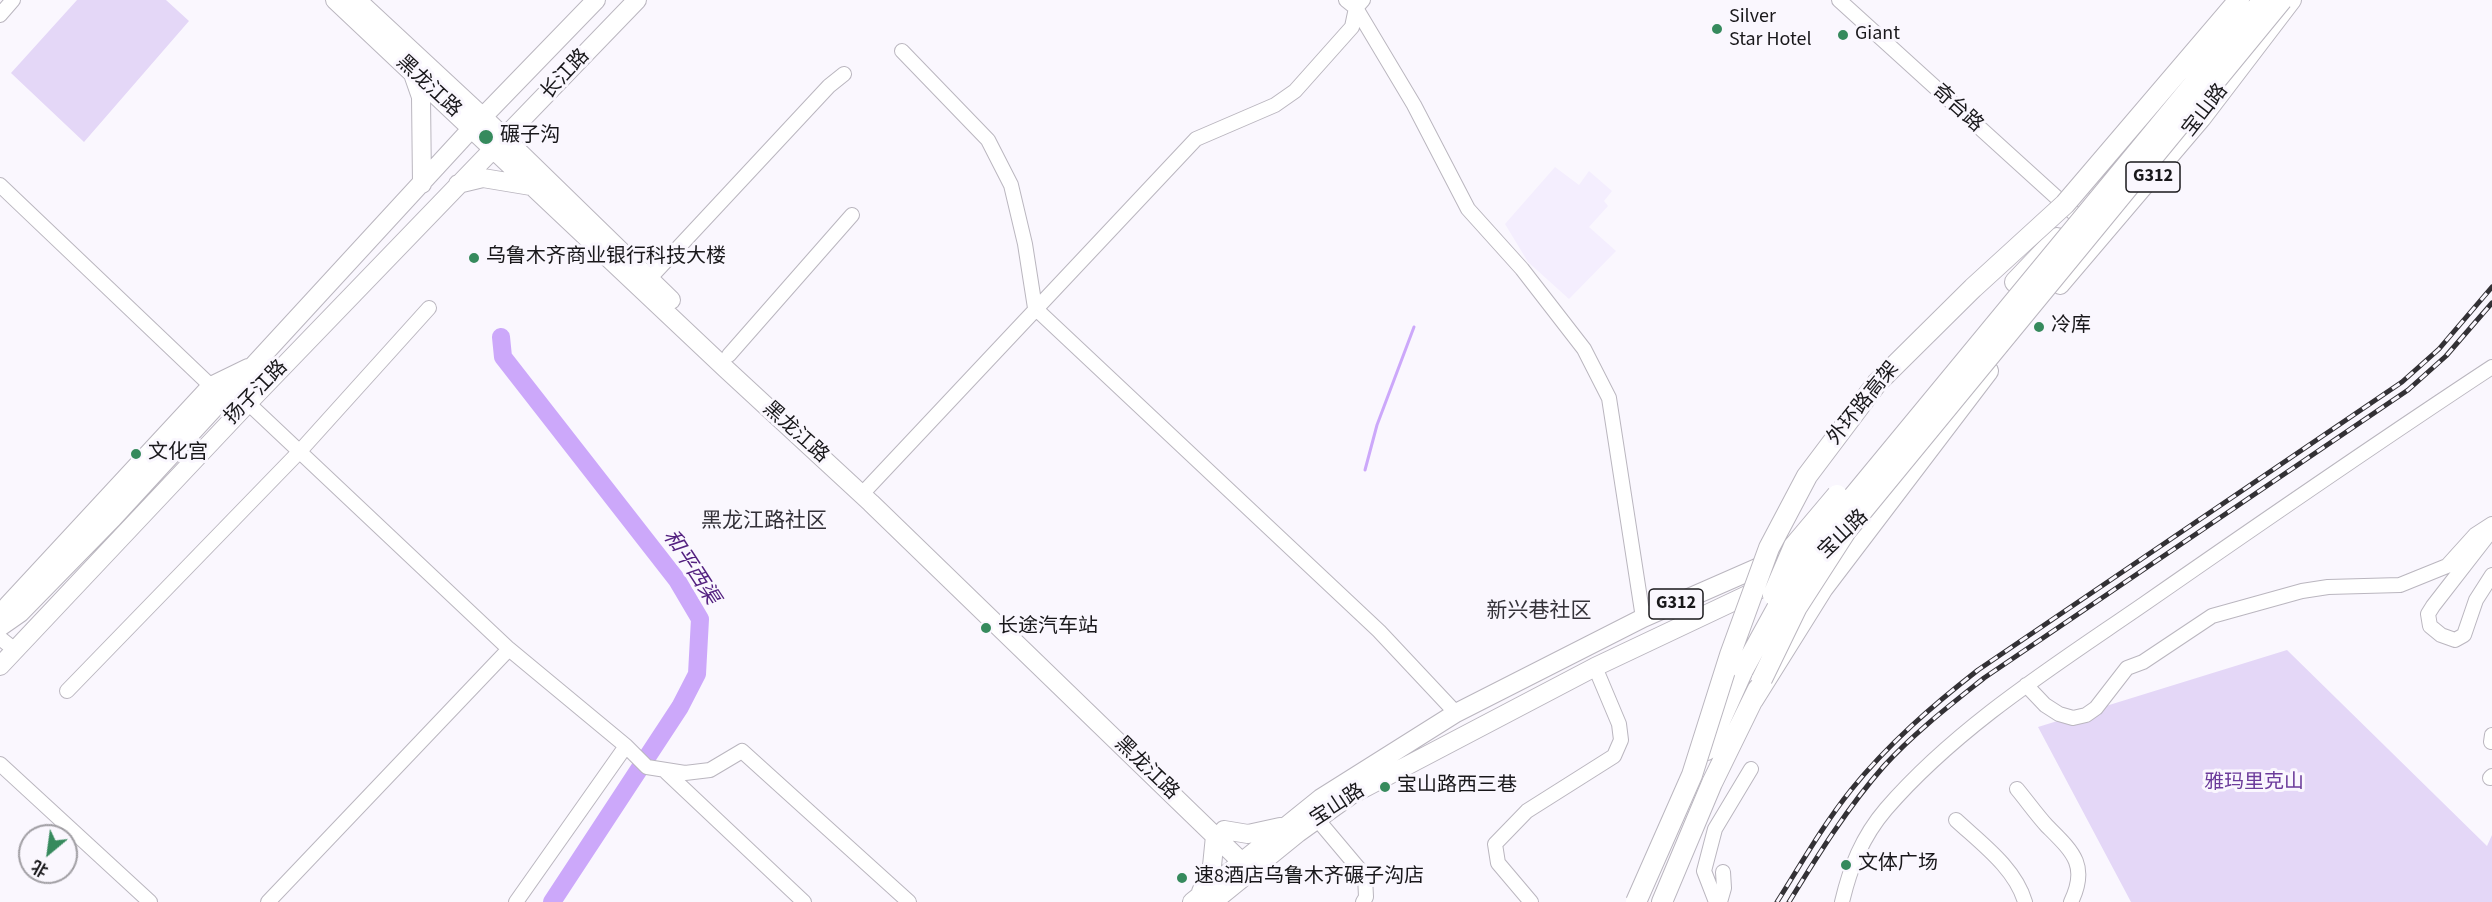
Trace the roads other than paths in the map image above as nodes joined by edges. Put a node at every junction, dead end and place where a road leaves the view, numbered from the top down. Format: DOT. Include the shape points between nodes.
graph roads {
  1 [pos="14,0"];
  2 [pos="335,0"];
  3 [pos="357,0"];
  4 [pos="597,0"];
  5 [pos="637,0"];
  6 [pos="1839,0"];
  7 [pos="2234,0"];
  8 [pos="2239,0"];
  9 [pos="2249,0"];
  10 [pos="2263,0"];
  11 [pos="2282,0"];
  12 [pos="2292,0"];
  13 [pos="1355,3"];
  14 [pos="0,15"];
  15 [pos="902,51"];
  16 [pos="412,72"];
  17 [pos="844,74"];
  18 [pos="478,123"];
  19 [pos="499,144"];
  20 [pos="422,184"];
  21 [pos="0,185"];
  22 [pos="456,185"];
  23 [pos="534,187"];
  24 [pos="852,214"];
  25 [pos="2077,216"];
  26 [pos="650,279"];
  27 [pos="429,308"];
  28 [pos="1035,308"];
  29 [pos="2005,347"];
  30 [pos="729,355"];
  31 [pos="258,363"];
  32 [pos="2492,367"];
  33 [pos="211,386"];
  34 [pos="248,403"];
  35 [pos="300,451"];
  36 [pos="865,490"];
  37 [pos="2492,524"];
  38 [pos="2492,530"];
  39 [pos="2492,575"];
  40 [pos="1643,618"];
  41 [pos="0,619"];
  42 [pos="0,627"];
  43 [pos="0,638"];
  44 [pos="509,649"];
  45 [pos="15,650"];
  46 [pos="0,666"];
  47 [pos="1595,667"];
  48 [pos="1743,670"];
  49 [pos="2026,685"];
  50 [pos="67,691"];
  51 [pos="1753,700"];
  52 [pos="1456,713"];
  53 [pos="2492,735"];
  54 [pos="2491,742"];
  55 [pos="627,746"];
  56 [pos="0,764"];
  57 [pos="1751,769"];
  58 [pos="665,771"];
  59 [pos="2017,789"];
  60 [pos="1317,819"];
  61 [pos="1956,820"];
  62 [pos="1284,826"];
  63 [pos="1220,833"];
  64 [pos="1250,862"];
  65 [pos="1723,872"];
  66 [pos="1201,900"];
  67 [pos="150,902"];
  68 [pos="268,902"];
  69 [pos="516,902"];
  70 [pos="804,902"];
  71 [pos="909,902"];
  72 [pos="1363,902"];
  73 [pos="1531,902"];
  74 [pos="1636,902"];
  75 [pos="1646,902"];
  76 [pos="1662,902"];
  77 [pos="1718,902"];
  78 [pos="1842,902"];
  79 [pos="2025,902"];
  80 [pos="2071,902"];
  1 -- 14 [label="street"];
  2 -- 16 [label="main road, 黑龙江路"];
  3 -- 18 [label="main road, 黑龙江路"];
  4 -- 18 [label="main road, 长江路"];
  5 -- 19 [label="main road, 长江路"];
  6 -- 25 [label="street, 奇台路"];
  7 -- 25 [label="main road, 宝山路 / G312"];
  8 -- 74 [label="highway, 外环路高架, bridge" via="2065,204 1877,383 1807,476 1768,548 1692,775"];
  9 -- 75 [label="highway, 外环路高架" via="2079,202 1985,285 1889,380 1819,474 1781,545 1704,772"];
  10 -- 48 [label="highway, bridge" via="1833,521 1782,599"];
  11 -- 51 [label="highway, bridge" via="1846,531 1797,607"];
  12 -- 29 [label="main road, 宝山路 / G312" via="2150,181"];
  13 -- 28 [label="street" via="1352,27 1295,91 1275,105 1196,139"];
  13 -- 40 [label="street" via="1468,209 1522,269 1584,349 1609,398"];
  15 -- 28 [label="street" via="988,140 1011,185"];
  16 -- 18 [label="main road, 黑龙江路"];
  16 -- 20 [label="main road" via="421,97"];
  17 -- 26 [label="street"];
  18 -- 19 [label="main road, 黑龙江路"];
  18 -- 20 [label="main road, 扬子江路"];
  19 -- 22 [label="main road, 扬子江路"];
  19 -- 23 [label="main road, 黑龙江路"];
  19 -- 26 [label="main road, 黑龙江路"];
  20 -- 31 [label="main road, 扬子江路"];
  21 -- 33 [label="street"];
  22 -- 23 [label="main road" via="483,178"];
  22 -- 34 [label="main road, 扬子江路"];
  23 -- 36 [label="main road, 黑龙江路" via="726,369"];
  24 -- 30 [label="street"];
  25 -- 40 [label="main road, 宝山路 / G312" via="2000,326 1871,489 1804,546"];
  25 -- 48 [label="highway, bridge" via="2014,282 1794,546"];
  26 -- 30 [label="main road, 黑龙江路"];
  27 -- 35 [label="street"];
  28 -- 36 [label="street"];
  28 -- 52 [label="street" via="1379,631"];
  29 -- 47 [label="main road, 宝山路 / G312" via="1884,496 1816,562"];
  29 -- 51 [label="highway" via="1823,588"];
  30 -- 36 [label="main road, 黑龙江路"];
  31 -- 33 [label="main road"];
  31 -- 42 [label="main road, 扬子江路" via="113,518 20,613"];
  32 -- 49 [label="street"];
  33 -- 41 [label="main road" via="8,604"];
  34 -- 35 [label="street"];
  34 -- 45 [label="main road, 扬子江路"];
  35 -- 44 [label="street"];
  35 -- 50 [label="street"];
  36 -- 63 [label="main road, 黑龙江路"];
  37 -- 49 [label="street" via="2475,535 2447,566 2400,585 2328,586 2212,616 2143,662 2127,668 2086,715 2073,718 2059,714 2044,705"];
  38 -- 39 [label="street" via="2433,606 2428,614 2430,626 2456,640 2464,635 2476,600"];
  40 -- 52 [label="main road, 宝山路 / G312"];
  43 -- 45 [label="street"];
  44 -- 55 [label="street"];
  44 -- 68 [label="street"];
  45 -- 46 [label="main road, 扬子江路"];
  47 -- 60 [label="main road, 宝山路 / G312" via="1371,784"];
  47 -- 73 [label="street" via="1619,724 1621,740 1614,756 1527,811 1495,844 1498,863"];
  48 -- 75 [label="highway"];
  49 -- 78 [label="street" via="1918,775 1884,810 1851,863"];
  51 -- 76 [label="highway" via="1712,783"];
  52 -- 62 [label="main road, 宝山路 / G312" via="1321,798"];
  53 -- 54 [label="street"];
  55 -- 58 [label="street" via="647,766"];
  55 -- 69 [label="street"];
  56 -- 67 [label="street"];
  57 -- 77 [label="street" via="1715,829 1704,871"];
  58 -- 70 [label="street"];
  58 -- 71 [label="street" via="710,770 742,751"];
  59 -- 80 [label="street" via="2046,825 2064,840 2075,858 2080,878"];
  60 -- 64 [label="main road, 宝山路 / G312"];
  60 -- 72 [label="street" via="1365,876"];
  61 -- 79 [label="street" via="2001,861 2023,892"];
  62 -- 63 [label="main road" via="1248,834"];
  62 -- 64 [label="main road, 宝山路 / G312"];
  63 -- 64 [label="main road, 黑龙江路"];
  63 -- 66 [label="main road"];
  64 -- 66 [label="main road, 宝山路 / G312"];
  65 -- 77 [label="street" via="1724,888"];
}
